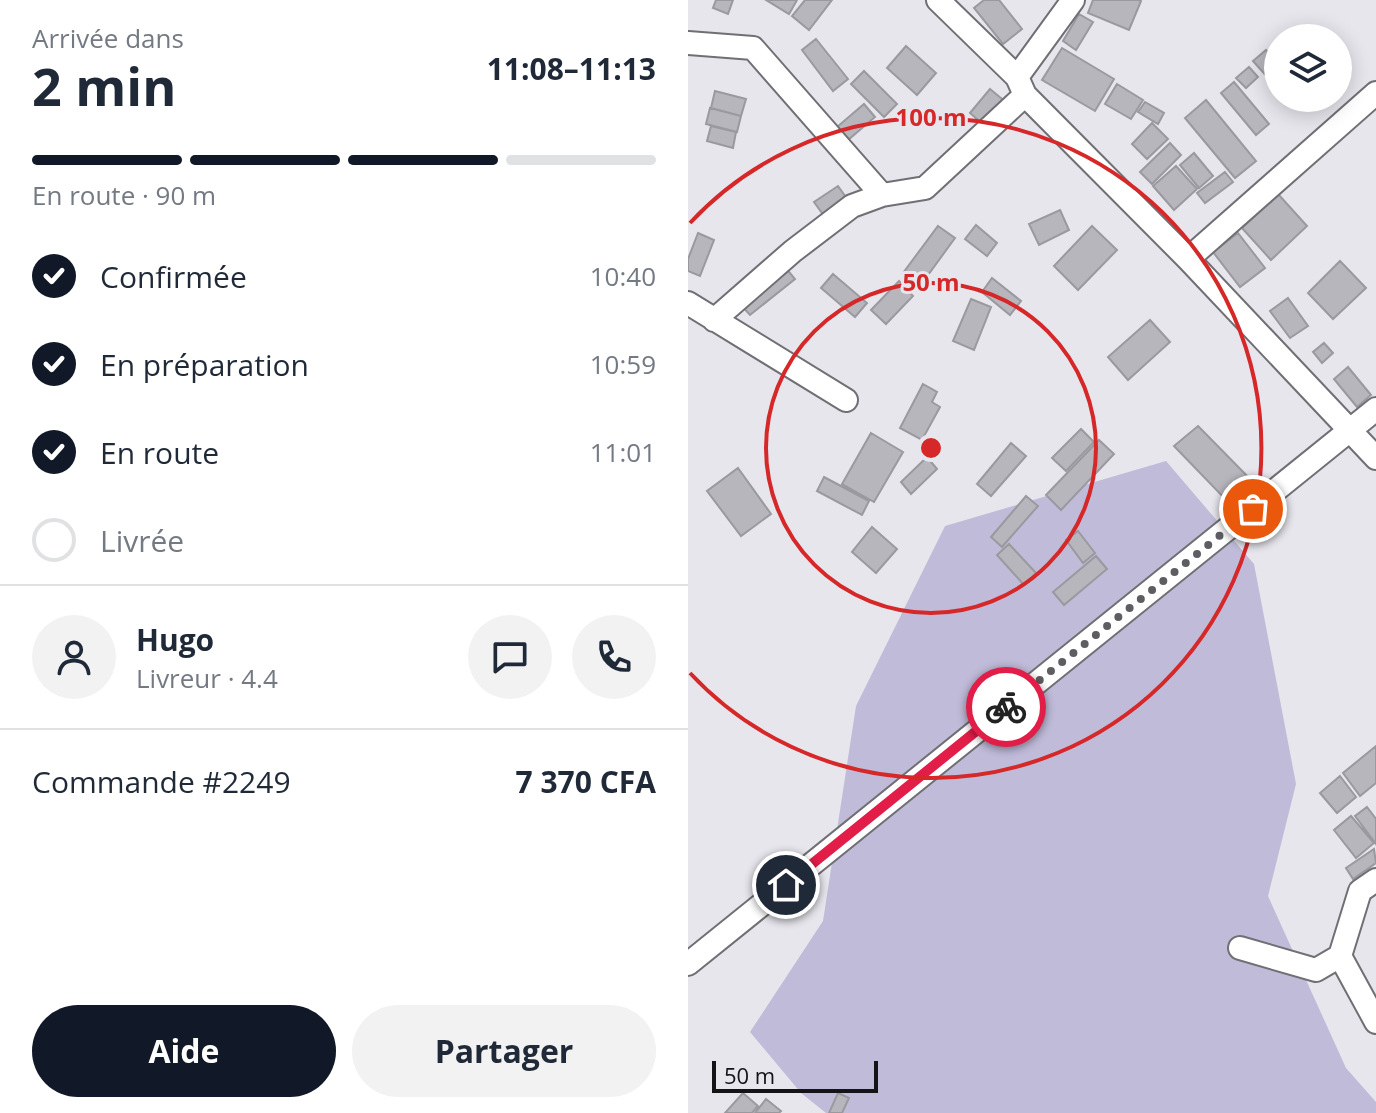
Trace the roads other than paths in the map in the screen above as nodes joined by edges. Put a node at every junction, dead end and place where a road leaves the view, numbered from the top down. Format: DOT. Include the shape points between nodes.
graph roads {
  1 [pos="938,0"];
  2 [pos="1073,0"];
  3 [pos="688,43"];
  4 [pos="1021,86"];
  5 [pos="1376,93"];
  6 [pos="882,195"];
  7 [pos="1188,259"];
  8 [pos="688,303"];
  9 [pos="714,320"];
  10 [pos="846,400"];
  11 [pos="1376,409"];
  12 [pos="1351,429"];
  13 [pos="1376,458"];
  14 [pos="1376,880"];
  15 [pos="1240,948"];
  16 [pos="1340,956"];
  17 [pos="688,964"];
  18 [pos="1376,1022"];
  1 -- 4 [label="street"];
  2 -- 4 [label="street"];
  3 -- 6 [label="street" via="753,48"];
  4 -- 6 [label="street" via="925,188"];
  4 -- 7 [label="street"];
  5 -- 7 [label="street"];
  6 -- 9 [label="street" via="852,206"];
  7 -- 12 [label="street"];
  8 -- 9 [label="street"];
  9 -- 10 [label="street"];
  11 -- 12 [label="street"];
  12 -- 13 [label="street"];
  12 -- 17 [label="street"];
  14 -- 16 [label="street" via="1360,891"];
  15 -- 16 [label="street" via="1316,970"];
  16 -- 18 [label="street"];
}
